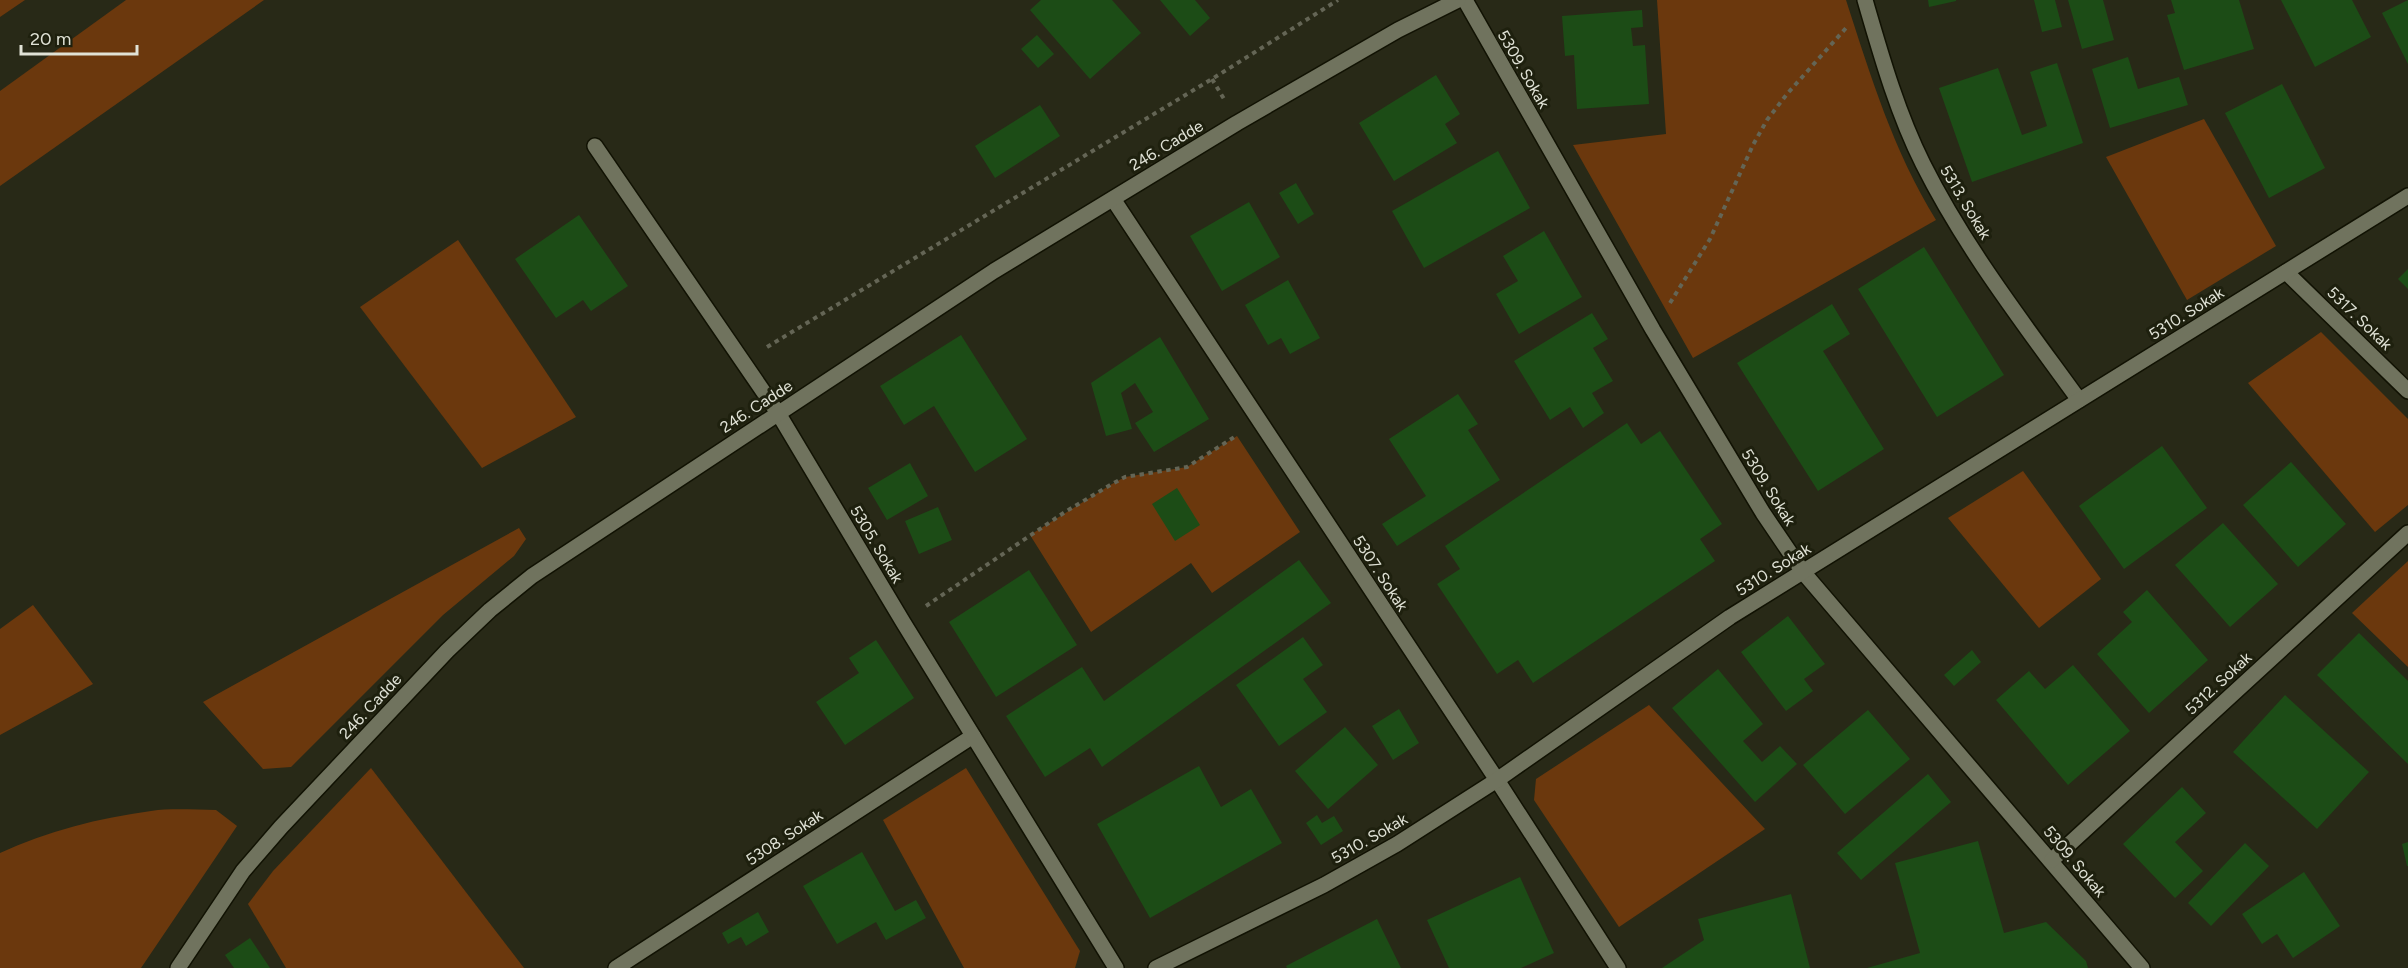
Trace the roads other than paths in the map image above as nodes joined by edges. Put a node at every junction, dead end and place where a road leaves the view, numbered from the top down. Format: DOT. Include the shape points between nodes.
graph roads {
  1 [pos="1458,0"];
  2 [pos="1465,0"];
  3 [pos="1865,3"];
  4 [pos="595,146"];
  5 [pos="2408,196"];
  6 [pos="1113,199"];
  7 [pos="2286,272"];
  8 [pos="2408,391"];
  9 [pos="2079,400"];
  10 [pos="778,413"];
  11 [pos="2408,532"];
  12 [pos="1803,572"];
  13 [pos="973,736"];
  14 [pos="1497,780"];
  15 [pos="2052,860"];
  16 [pos="178,968"];
  17 [pos="616,968"];
  18 [pos="1116,968"];
  19 [pos="1156,968"];
  20 [pos="1618,968"];
  21 [pos="2142,968"];
  1 -- 6 [label="street, 246. Cadde" via="1368,48"];
  2 -- 12 [label="street, 5309. Sokak" via="1653,330"];
  3 -- 9 [label="street, 5313. Sokak" via="1923,163 1992,277"];
  4 -- 10 [label="street, 5305. Sokak"];
  5 -- 7 [label="street, 5310. Sokak"];
  6 -- 10 [label="street, 246. Cadde" via="994,271"];
  6 -- 14 [label="street, 5307. Sokak"];
  7 -- 8 [label="street, 5317. Sokak"];
  7 -- 9 [label="street, 5310. Sokak"];
  9 -- 12 [label="street, 5310. Sokak"];
  10 -- 13 [label="street, 5305. Sokak"];
  10 -- 16 [label="street, 246. Cadde" via="580,543 490,610 281,827 243,872"];
  11 -- 15 [label="street, 5312. Sokak"];
  12 -- 14 [label="street, 5310. Sokak" via="1670,657"];
  12 -- 15 [label="street, 5309. Sokak"];
  13 -- 17 [label="street, 5308. Sokak"];
  13 -- 18 [label="street, 5305. Sokak"];
  14 -- 19 [label="street, 5310. Sokak" via="1324,885"];
  14 -- 20 [label="street, 5307. Sokak"];
  15 -- 21 [label="street, 5309. Sokak"];
}
